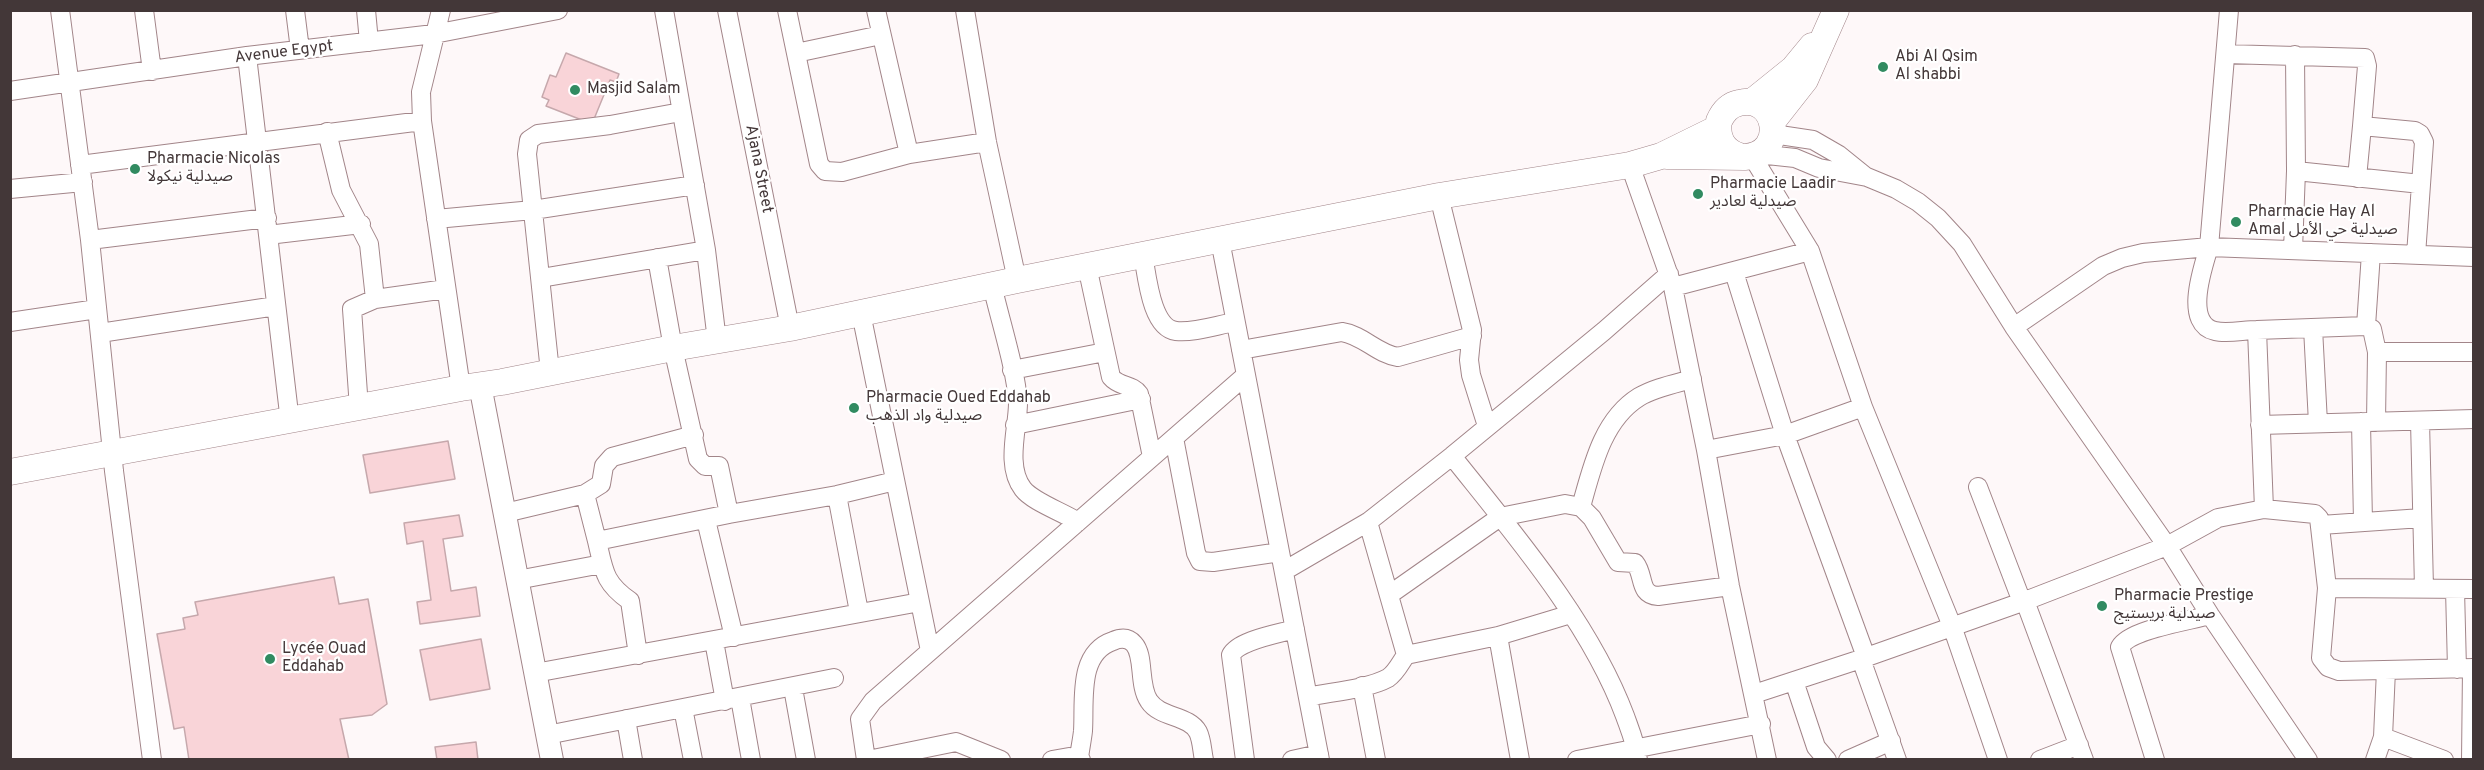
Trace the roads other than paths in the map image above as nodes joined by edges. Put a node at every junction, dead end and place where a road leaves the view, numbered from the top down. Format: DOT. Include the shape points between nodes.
graph roads {
  1 [pos="60,10"];
  2 [pos="144,10"];
  3 [pos="295,10"];
  4 [pos="366,10"];
  5 [pos="441,10"];
  6 [pos="558,10"];
  7 [pos="664,10"];
  8 [pos="727,10"];
  9 [pos="787,10"];
  10 [pos="876,10"];
  11 [pos="965,10"];
  12 [pos="2229,10"];
  13 [pos="1831,20"];
  14 [pos="434,34"];
  15 [pos="881,35"];
  16 [pos="369,42"];
  17 [pos="300,50"];
  18 [pos="796,53"];
  19 [pos="2226,54"];
  20 [pos="2295,55"];
  21 [pos="247,56"];
  22 [pos="152,71"];
  23 [pos="69,84"];
  24 [pos="10,91"];
  25 [pos="1752,102"];
  26 [pos="681,112"];
  27 [pos="422,121"];
  28 [pos="2362,126"];
  29 [pos="1718,128"];
  30 [pos="327,132"];
  31 [pos="258,142"];
  32 [pos="987,142"];
  33 [pos="1759,145"];
  34 [pos="909,154"];
  35 [pos="1661,156"];
  36 [pos="1629,165"];
  37 [pos="2296,171"];
  38 [pos="81,173"];
  39 [pos="1867,177"];
  40 [pos="2357,178"];
  41 [pos="2421,184"];
  42 [pos="695,185"];
  43 [pos="10,189"];
  44 [pos="1439,196"];
  45 [pos="533,210"];
  46 [pos="436,219"];
  47 [pos="361,224"];
  48 [pos="268,227"];
  49 [pos="90,240"];
  50 [pos="1220,240"];
  51 [pos="2209,247"];
  52 [pos="706,250"];
  53 [pos="2293,250"];
  54 [pos="1810,251"];
  55 [pos="2371,253"];
  56 [pos="1143,255"];
  57 [pos="2416,255"];
  58 [pos="2474,257"];
  59 [pos="657,258"];
  60 [pos="1087,266"];
  61 [pos="1734,272"];
  62 [pos="541,278"];
  63 [pos="1671,281"];
  64 [pos="1005,283"];
  65 [pos="446,289"];
  66 [pos="375,299"];
  67 [pos="276,306"];
  68 [pos="97,309"];
  69 [pos="861,313"];
  70 [pos="1235,321"];
  71 [pos="10,322"];
  72 [pos="2366,326"];
  73 [pos="2014,327"];
  74 [pos="790,328"];
  75 [pos="2313,328"];
  76 [pos="2257,330"];
  77 [pos="100,333"];
  78 [pos="1472,336"];
  79 [pos="717,341"];
  80 [pos="673,348"];
  81 [pos="1241,350"];
  82 [pos="1105,352"];
  83 [pos="2377,352"];
  84 [pos="2474,352"];
  85 [pos="1012,370"];
  86 [pos="550,372"];
  87 [pos="1245,375"];
  88 [pos="1692,379"];
  89 [pos="470,386"];
  90 [pos="1141,399"];
  91 [pos="1863,407"];
  92 [pos="359,408"];
  93 [pos="2474,419"];
  94 [pos="2420,421"];
  95 [pos="290,422"];
  96 [pos="2368,422"];
  97 [pos="2318,423"];
  98 [pos="1015,425"];
  99 [pos="2260,425"];
  100 [pos="1487,426"];
  101 [pos="694,435"];
  102 [pos="1785,435"];
  103 [pos="1174,438"];
  104 [pos="1706,450"];
  105 [pos="114,451"];
  106 [pos="1452,456"];
  107 [pos="1152,457"];
  108 [pos="10,472"];
  109 [pos="895,481"];
  110 [pos="1978,488"];
  111 [pos="585,494"];
  112 [pos="837,495"];
  113 [pos="1581,507"];
  114 [pos="2264,509"];
  115 [pos="505,513"];
  116 [pos="729,514"];
  117 [pos="1500,517"];
  118 [pos="2422,518"];
  119 [pos="706,520"];
  120 [pos="1078,522"];
  121 [pos="1368,522"];
  122 [pos="2363,522"];
  123 [pos="2320,525"];
  124 [pos="597,541"];
  125 [pos="2168,546"];
  126 [pos="1280,552"];
  127 [pos="602,564"];
  128 [pos="1284,571"];
  129 [pos="517,580"];
  130 [pos="1730,586"];
  131 [pos="2327,588"];
  132 [pos="2424,588"];
  133 [pos="2455,589"];
  134 [pos="2474,589"];
  135 [pos="1389,595"];
  136 [pos="2024,601"];
  137 [pos="920,602"];
  138 [pos="859,612"];
  139 [pos="1571,614"];
  140 [pos="2210,615"];
  141 [pos="1952,626"];
  142 [pos="1295,629"];
  143 [pos="1498,636"];
  144 [pos="734,637"];
  145 [pos="714,641"];
  146 [pos="930,651"];
  147 [pos="638,655"];
  148 [pos="1406,655"];
  149 [pos="1863,658"];
  150 [pos="2467,668"];
  151 [pos="2386,670"];
  152 [pos="535,673"];
  153 [pos="834,678"];
  154 [pos="1794,681"];
  155 [pos="1362,686"];
  156 [pos="793,688"];
  157 [pos="1754,694"];
  158 [pos="1308,697"];
  159 [pos="732,699"];
  160 [pos="683,708"];
  161 [pos="626,719"];
  162 [pos="1761,724"];
  163 [pos="547,735"];
  164 [pos="2382,737"];
  165 [pos="1891,741"];
  166 [pos="2081,752"];
  167 [pos="1637,754"];
  168 [pos="1319,757"];
  169 [pos="152,759"];
  170 [pos="552,759"];
  171 [pos="633,759"];
  172 [pos="693,759"];
  173 [pos="751,759"];
  174 [pos="806,759"];
  175 [pos="867,759"];
  176 [pos="1001,759"];
  177 [pos="1052,759"];
  178 [pos="1080,759"];
  179 [pos="1204,759"];
  180 [pos="1245,759"];
  181 [pos="1292,759"];
  182 [pos="1376,759"];
  183 [pos="1520,759"];
  184 [pos="1577,759"];
  185 [pos="1767,759"];
  186 [pos="1827,759"];
  187 [pos="1848,759"];
  188 [pos="1897,759"];
  189 [pos="1998,759"];
  190 [pos="2040,759"];
  191 [pos="2155,759"];
  192 [pos="2308,759"];
  193 [pos="2375,759"];
  194 [pos="2444,759"];
  195 [pos="2471,759"];
  1 -- 23 [label="street"];
  2 -- 22 [label="street"];
  3 -- 17 [label="street"];
  4 -- 16 [label="street"];
  5 -- 14 [label="street"];
  6 -- 14 [label="street, Avenue Egypt"];
  7 -- 26 [label="street"];
  8 -- 74 [label="street, Ajana Street"];
  9 -- 18 [label="street"];
  10 -- 15 [label="street"];
  11 -- 32 [label="street"];
  12 -- 19 [label="street"];
  13 -- 25 [label="main road" via="1793,69"];
  13 -- 33 [label="main road" via="1805,80"];
  14 -- 16 [label="street, Avenue Egypt"];
  14 -- 27 [label="street" via="421,92"];
  15 -- 18 [label="street"];
  15 -- 34 [label="street"];
  16 -- 17 [label="street, Avenue Egypt"];
  17 -- 21 [label="street, Avenue Egypt"];
  18 -- 34 [label="street" via="822,169 842,172"];
  19 -- 20 [label="street"];
  19 -- 51 [label="street"];
  20 -- 28 [label="street" via="2366,58"];
  20 -- 37 [label="street"];
  21 -- 22 [label="street, Avenue Egypt"];
  21 -- 31 [label="street"];
  22 -- 23 [label="street, Avenue Egypt"];
  23 -- 24 [label="street, Avenue Egypt"];
  23 -- 38 [label="street"];
  25 -- 29 [label="main road" via="1730,106 1721,115"];
  25 -- 33 [label="main road" via="1766,111"];
  26 -- 42 [label="street"];
  26 -- 45 [label="street" via="531,138 527,154"];
  27 -- 30 [label="street"];
  27 -- 46 [label="street"];
  28 -- 40 [label="street"];
  28 -- 41 [label="street" via="2420,134 2424,142"];
  29 -- 33 [label="main road" via="1723,146"];
  29 -- 35 [label="main road"];
  30 -- 31 [label="street"];
  30 -- 47 [label="street" via="341,190"];
  31 -- 38 [label="street"];
  31 -- 48 [label="street"];
  32 -- 34 [label="street"];
  32 -- 64 [label="street"];
  33 -- 35 [label="main road"];
  33 -- 39 [label="street" via="1819,168"];
  33 -- 39 [label="street" via="1813,140"];
  33 -- 54 [label="street"];
  35 -- 36 [label="main road"];
  36 -- 44 [label="main road"];
  36 -- 63 [label="street"];
  37 -- 40 [label="street"];
  37 -- 53 [label="street"];
  38 -- 43 [label="street"];
  38 -- 49 [label="street"];
  39 -- 73 [label="street" via="1896,189 1938,218 1962,244"];
  40 -- 41 [label="street"];
  41 -- 57 [label="street"];
  42 -- 45 [label="street"];
  42 -- 52 [label="street"];
  44 -- 50 [label="main road"];
  44 -- 78 [label="street"];
  45 -- 46 [label="street"];
  45 -- 62 [label="street"];
  46 -- 65 [label="street"];
  47 -- 48 [label="street"];
  47 -- 66 [label="street" via="369,244"];
  48 -- 49 [label="street"];
  48 -- 67 [label="street"];
  49 -- 68 [label="street"];
  50 -- 56 [label="main road"];
  50 -- 70 [label="street"];
  51 -- 53 [label="street"];
  51 -- 73 [label="street" via="2122,258 2103,266"];
  51 -- 76 [label="street" via="2200,278 2198,315 2214,331"];
  52 -- 59 [label="street"];
  52 -- 79 [label="street"];
  53 -- 55 [label="street"];
  54 -- 61 [label="street"];
  54 -- 91 [label="street"];
  55 -- 57 [label="street"];
  55 -- 72 [label="street"];
  56 -- 60 [label="main road"];
  56 -- 70 [label="street" via="1157,317 1163,325 1178,332"];
  57 -- 58 [label="street"];
  59 -- 62 [label="street"];
  59 -- 80 [label="street"];
  60 -- 64 [label="main road"];
  60 -- 82 [label="street"];
  61 -- 63 [label="street"];
  61 -- 102 [label="street"];
  62 -- 86 [label="street"];
  63 -- 88 [label="street"];
  63 -- 100 [label="street"];
  64 -- 69 [label="main road"];
  64 -- 85 [label="street"];
  65 -- 66 [label="street"];
  65 -- 89 [label="street"];
  66 -- 92 [label="street" via="351,310"];
  67 -- 77 [label="street"];
  67 -- 95 [label="street"];
  68 -- 71 [label="street"];
  68 -- 77 [label="street"];
  69 -- 74 [label="main road"];
  69 -- 109 [label="street"];
  70 -- 81 [label="street"];
  72 -- 75 [label="street"];
  72 -- 83 [label="street" via="2374,333"];
  73 -- 125 [label="street"];
  74 -- 79 [label="main road"];
  75 -- 76 [label="street"];
  75 -- 97 [label="street"];
  76 -- 99 [label="street"];
  77 -- 105 [label="street"];
  78 -- 81 [label="street" via="1398,357 1342,332"];
  78 -- 100 [label="street" via="1469,368"];
  79 -- 80 [label="main road"];
  80 -- 86 [label="main road"];
  80 -- 101 [label="street"];
  81 -- 87 [label="street"];
  82 -- 85 [label="street"];
  82 -- 90 [label="street" via="1112,379 1135,389"];
  83 -- 84 [label="street"];
  83 -- 96 [label="street"];
  85 -- 98 [label="street" via="1017,400"];
  86 -- 89 [label="main road"];
  87 -- 103 [label="street"];
  87 -- 126 [label="street"];
  88 -- 104 [label="street"];
  88 -- 113 [label="street" via="1640,396 1619,416 1598,451"];
  89 -- 92 [label="main road"];
  89 -- 115 [label="street"];
  90 -- 98 [label="street"];
  90 -- 107 [label="street"];
  91 -- 102 [label="street"];
  91 -- 141 [label="street"];
  92 -- 95 [label="main road"];
  93 -- 94 [label="street"];
  94 -- 96 [label="street"];
  94 -- 118 [label="street"];
  95 -- 105 [label="main road"];
  96 -- 97 [label="street"];
  96 -- 122 [label="street"];
  97 -- 99 [label="street"];
  98 -- 120 [label="street" via="1013,443 1021,486"];
  99 -- 114 [label="street"];
  100 -- 106 [label="street"];
  101 -- 111 [label="street" via="612,457 604,466 601,484"];
  101 -- 116 [label="street" via="700,463 718,466"];
  102 -- 104 [label="street"];
  102 -- 149 [label="street"];
  103 -- 107 [label="street"];
  103 -- 126 [label="street" via="1200,561"];
  104 -- 130 [label="street"];
  105 -- 108 [label="main road"];
  105 -- 169 [label="street"];
  106 -- 117 [label="street"];
  106 -- 121 [label="street"];
  107 -- 120 [label="street"];
  109 -- 112 [label="street"];
  109 -- 137 [label="street"];
  110 -- 136 [label="street"];
  111 -- 115 [label="street"];
  111 -- 124 [label="street"];
  112 -- 116 [label="street"];
  112 -- 138 [label="street"];
  113 -- 117 [label="street" via="1565,504"];
  113 -- 130 [label="street" via="1601,530 1614,559 1619,563 1632,561 1638,567 1649,595"];
  114 -- 123 [label="street" via="2315,514"];
  114 -- 125 [label="street" via="2218,518"];
  115 -- 129 [label="street"];
  116 -- 119 [label="street"];
  117 -- 135 [label="street"];
  117 -- 139 [label="street"];
  118 -- 122 [label="street"];
  118 -- 132 [label="street"];
  119 -- 124 [label="street"];
  119 -- 144 [label="street"];
  120 -- 146 [label="street"];
  121 -- 128 [label="street"];
  121 -- 135 [label="street"];
  122 -- 123 [label="street"];
  123 -- 131 [label="street"];
  124 -- 127 [label="street"];
  125 -- 136 [label="street"];
  125 -- 140 [label="street"];
  126 -- 128 [label="street"];
  127 -- 129 [label="street"];
  127 -- 147 [label="street" via="609,583 630,601"];
  128 -- 142 [label="street"];
  129 -- 152 [label="street"];
  130 -- 157 [label="street"];
  131 -- 132 [label="street"];
  131 -- 151 [label="street" via="2321,658 2328,667 2339,671"];
  132 -- 133 [label="street"];
  133 -- 134 [label="street"];
  133 -- 150 [label="street"];
  135 -- 148 [label="street"];
  136 -- 141 [label="street"];
  136 -- 166 [label="street"];
  137 -- 138 [label="street"];
  137 -- 146 [label="street"];
  138 -- 144 [label="street"];
  139 -- 143 [label="street"];
  139 -- 167 [label="street" via="1606,670"];
  140 -- 191 [label="street" via="2141,633 2125,640 2120,647"];
  140 -- 192 [label="street"];
  141 -- 149 [label="street"];
  141 -- 189 [label="street"];
  142 -- 158 [label="street"];
  142 -- 180 [label="street" via="1245,644 1232,652"];
  143 -- 148 [label="street"];
  143 -- 183 [label="street"];
  144 -- 145 [label="street"];
  145 -- 147 [label="street"];
  145 -- 159 [label="street"];
  146 -- 175 [label="street" via="864,710 860,729"];
  147 -- 152 [label="street"];
  148 -- 155 [label="street" via="1388,678"];
  149 -- 154 [label="street"];
  149 -- 165 [label="street"];
  150 -- 151 [label="street"];
  150 -- 195 [label="street"];
  151 -- 164 [label="street"];
  152 -- 163 [label="street"];
  153 -- 156 [label="street"];
  154 -- 157 [label="street"];
  154 -- 186 [label="street" via="1816,747"];
  155 -- 158 [label="street"];
  155 -- 182 [label="street"];
  156 -- 159 [label="street"];
  156 -- 174 [label="street"];
  157 -- 162 [label="street"];
  158 -- 168 [label="street"];
  159 -- 160 [label="street"];
  159 -- 173 [label="street"];
  160 -- 161 [label="street"];
  160 -- 172 [label="street"];
  161 -- 163 [label="street"];
  161 -- 171 [label="street"];
  162 -- 167 [label="street"];
  162 -- 185 [label="street"];
  163 -- 170 [label="street"];
  164 -- 193 [label="street"];
  164 -- 194 [label="street"];
  165 -- 187 [label="street"];
  165 -- 188 [label="street"];
  166 -- 190 [label="street"];
  167 -- 184 [label="street"];
  168 -- 181 [label="street"];
  175 -- 176 [label="street" via="956,741"];
  177 -- 178 [label="street"];
  178 -- 179 [label="street" via="1086,672 1102,646 1123,638 1137,649 1147,699 1196,729"];
}
